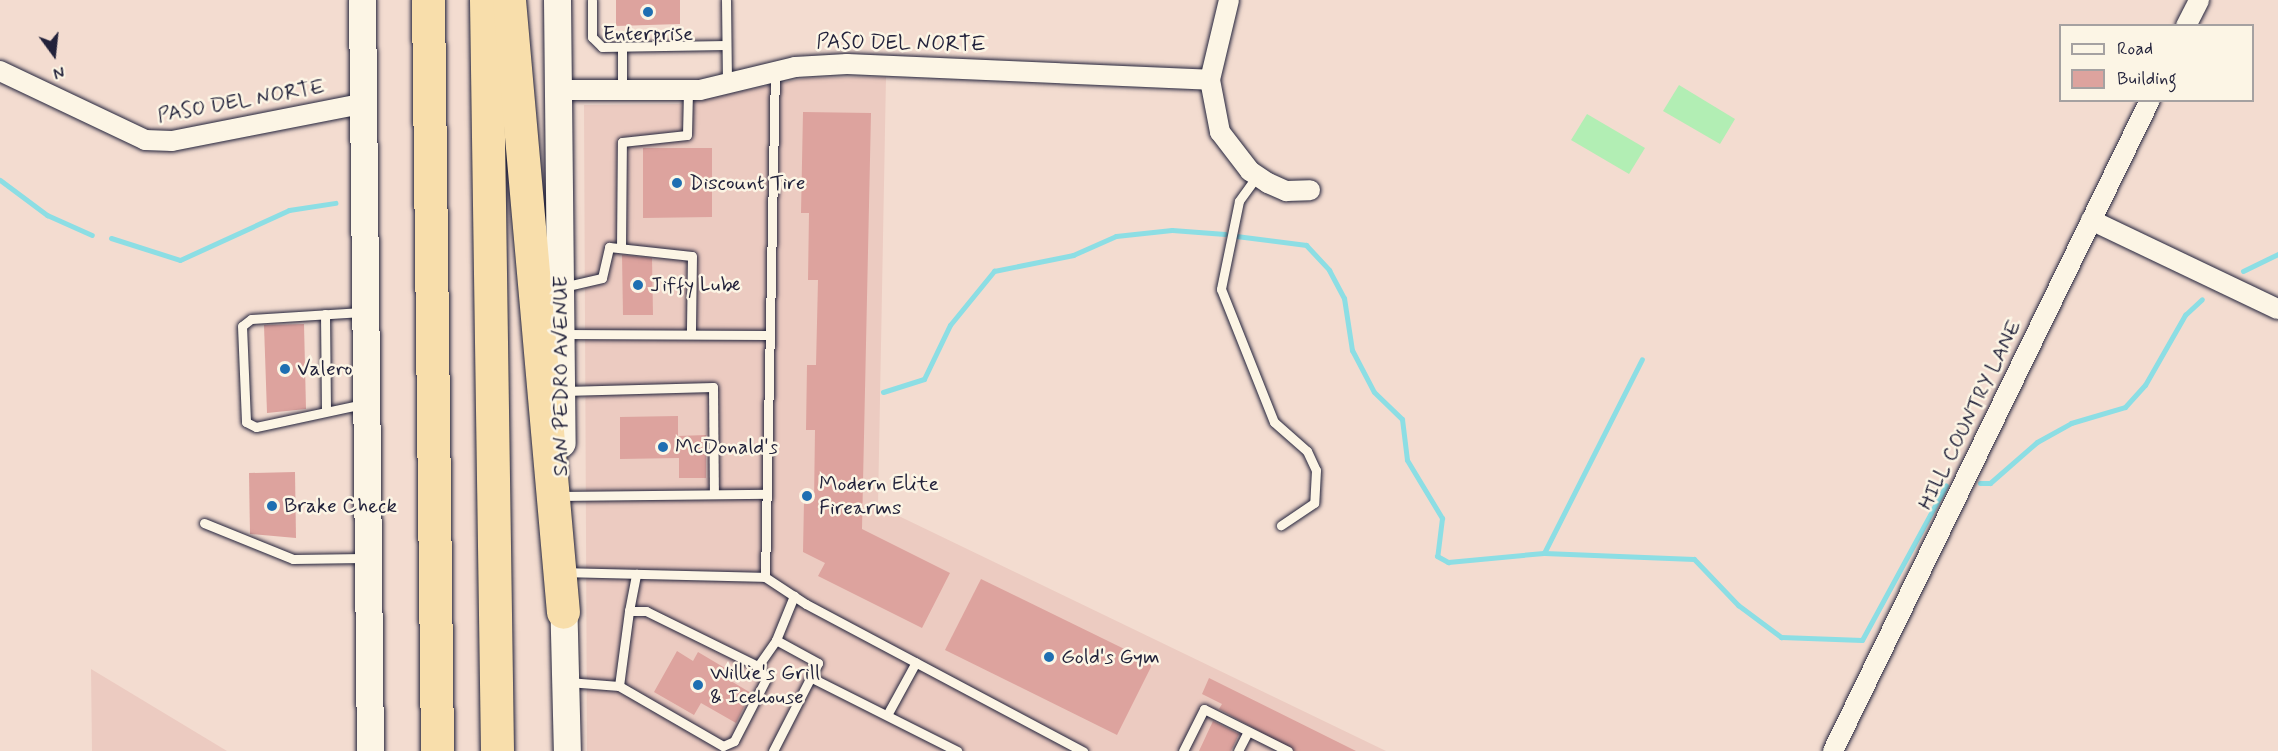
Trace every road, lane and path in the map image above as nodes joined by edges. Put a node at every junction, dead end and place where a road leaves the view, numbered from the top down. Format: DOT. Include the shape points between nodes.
graph roads {
  1 [pos="362,0"];
  2 [pos="428,0"];
  3 [pos="486,0"];
  4 [pos="509,0"];
  5 [pos="557,0"];
  6 [pos="592,0"];
  7 [pos="726,0"];
  8 [pos="1229,0"];
  9 [pos="2199,0"];
  10 [pos="2187,24"];
  11 [pos="726,45"];
  12 [pos="622,47"];
  13 [pos="0,71"];
  14 [pos="776,72"];
  15 [pos="1210,80"];
  16 [pos="727,86"];
  17 [pos="559,90"];
  18 [pos="622,91"];
  19 [pos="688,91"];
  20 [pos="2149,102"];
  21 [pos="362,104"];
  22 [pos="1257,176"];
  23 [pos="1310,190"];
  24 [pos="2091,220"];
  25 [pos="621,248"];
  26 [pos="561,288"];
  27 [pos="2278,309"];
  28 [pos="364,312"];
  29 [pos="325,314"];
  30 [pos="691,332"];
  31 [pos="561,334"];
  32 [pos="767,335"];
  33 [pos="561,391"];
  34 [pos="365,404"];
  35 [pos="326,409"];
  36 [pos="714,493"];
  37 [pos="766,494"];
  38 [pos="562,496"];
  39 [pos="204,523"];
  40 [pos="1281,525"];
  41 [pos="367,558"];
  42 [pos="560,571"];
  43 [pos="636,574"];
  44 [pos="765,577"];
  45 [pos="794,596"];
  46 [pos="629,611"];
  47 [pos="563,612"];
  48 [pos="776,640"];
  49 [pos="916,662"];
  50 [pos="758,666"];
  51 [pos="810,677"];
  52 [pos="566,682"];
  53 [pos="619,686"];
  54 [pos="886,716"];
  55 [pos="1248,731"];
  56 [pos="1282,750"];
  57 [pos="370,751"];
  58 [pos="437,751"];
  59 [pos="497,751"];
  60 [pos="567,751"];
  61 [pos="773,751"];
  62 [pos="957,751"];
  63 [pos="1083,751"];
  64 [pos="1183,751"];
  65 [pos="1238,751"];
  66 [pos="1833,751"];
  1 -- 21 [label="main road"];
  2 -- 58 [label="highway"];
  3 -- 59 [label="highway"];
  4 -- 42 [label="highway"];
  5 -- 17 [label="main road, SAN PEDRO AVENUE"];
  6 -- 12 [label="lane" via="592,37 602,47"];
  7 -- 11 [label="lane"];
  8 -- 15 [label="street"];
  9 -- 10 [label="street"];
  11 -- 12 [label="lane"];
  11 -- 16 [label="lane"];
  12 -- 18 [label="lane"];
  13 -- 21 [label="street, PASO DEL NORTE" via="145,140 172,141"];
  14 -- 15 [label="street, PASO DEL NORTE" via="847,64"];
  14 -- 16 [label="street, PASO DEL NORTE"];
  14 -- 32 [label="lane" via="778,110"];
  15 -- 22 [label="street" via="1220,132"];
  16 -- 19 [label="street, PASO DEL NORTE"];
  17 -- 18 [label="street, PASO DEL NORTE"];
  17 -- 26 [label="main road, SAN PEDRO AVENUE"];
  18 -- 19 [label="street, PASO DEL NORTE"];
  19 -- 25 [label="lane" via="687,135 622,142"];
  20 -- 24 [label="street, HILL COUNTRY LANE"];
  21 -- 28 [label="main road"];
  22 -- 23 [label="street" via="1286,191"];
  22 -- 40 [label="lane" via="1234,217 1222,295 1274,422 1307,451 1318,480 1314,503"];
  24 -- 27 [label="street"];
  24 -- 66 [label="street, HILL COUNTRY LANE"];
  25 -- 26 [label="lane" via="609,247 602,278"];
  25 -- 30 [label="lane" via="692,256"];
  26 -- 31 [label="main road, SAN PEDRO AVENUE"];
  28 -- 29 [label="lane"];
  28 -- 34 [label="main road"];
  29 -- 35 [label="lane"];
  29 -- 35 [label="lane" via="251,319 242,326 246,422 256,427"];
  30 -- 31 [label="lane"];
  30 -- 32 [label="lane"];
  31 -- 33 [label="main road, SAN PEDRO AVENUE"];
  32 -- 37 [label="lane"];
  33 -- 36 [label="lane" via="713,387"];
  33 -- 38 [label="main road, SAN PEDRO AVENUE"];
  34 -- 35 [label="lane"];
  34 -- 41 [label="main road"];
  36 -- 37 [label="lane"];
  36 -- 38 [label="lane"];
  37 -- 44 [label="lane"];
  38 -- 42 [label="main road, SAN PEDRO AVENUE"];
  39 -- 41 [label="lane" via="293,559"];
  41 -- 57 [label="main road"];
  42 -- 43 [label="lane"];
  42 -- 47 [label="highway"];
  43 -- 44 [label="lane"];
  43 -- 46 [label="lane"];
  44 -- 45 [label="lane"];
  45 -- 48 [label="lane"];
  45 -- 49 [label="lane"];
  46 -- 50 [label="lane" via="646,611"];
  46 -- 53 [label="lane"];
  47 -- 52 [label="main road"];
  48 -- 50 [label="lane"];
  48 -- 51 [label="lane" via="818,663"];
  49 -- 54 [label="lane"];
  49 -- 63 [label="lane"];
  50 -- 53 [label="lane" via="766,679 734,741 723,746"];
  51 -- 54 [label="lane"];
  51 -- 61 [label="lane"];
  52 -- 53 [label="lane"];
  52 -- 60 [label="main road"];
  54 -- 62 [label="lane"];
  55 -- 56 [label="lane"];
  55 -- 64 [label="lane" via="1204,709"];
  55 -- 65 [label="lane"];
}
